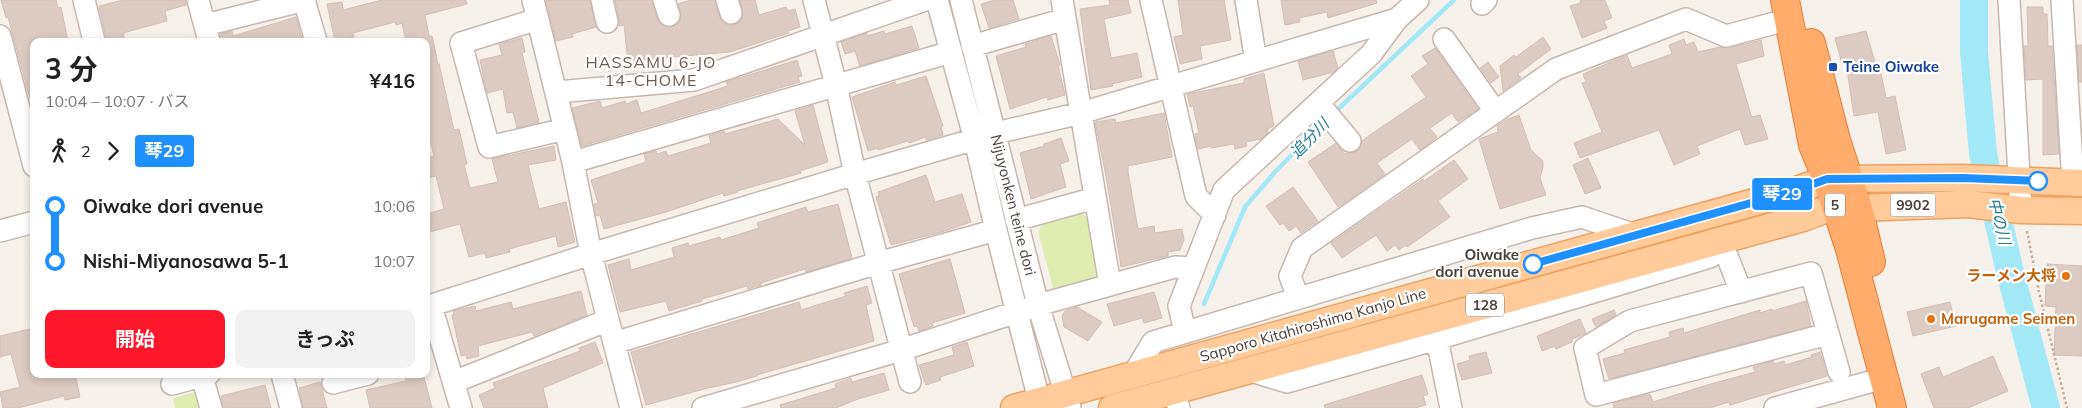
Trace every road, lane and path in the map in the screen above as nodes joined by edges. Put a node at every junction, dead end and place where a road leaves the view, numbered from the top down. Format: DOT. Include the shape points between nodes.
graph roads {
  1 [pos="84,0"];
  2 [pos="198,0"];
  3 [pos="305,0"];
  4 [pos="602,0"];
  5 [pos="814,0"];
  6 [pos="925,0"];
  7 [pos="937,0"];
  8 [pos="961,0"];
  9 [pos="1151,0"];
  10 [pos="1246,0"];
  11 [pos="1418,0"];
  12 [pos="2009,0"];
  13 [pos="2062,0"];
  14 [pos="1792,6"];
  15 [pos="1063,9"];
  16 [pos="535,10"];
  17 [pos="1397,19"];
  18 [pos="607,22"];
  19 [pos="207,33"];
  20 [pos="824,35"];
  21 [pos="0,36"];
  22 [pos="93,38"];
  23 [pos="315,38"];
  24 [pos="1444,40"];
  25 [pos="972,46"];
  26 [pos="952,52"];
  27 [pos="1256,61"];
  28 [pos="836,85"];
  29 [pos="1171,86"];
  30 [pos="557,92"];
  31 [pos="1495,112"];
  32 [pos="1081,113"];
  33 [pos="565,129"];
  34 [pos="996,133"];
  35 [pos="975,140"];
  36 [pos="30,151"];
  37 [pos="573,162"];
  38 [pos="854,174"];
  39 [pos="1838,179"];
  40 [pos="2019,180"];
  41 [pos="2078,183"];
  42 [pos="1095,198"];
  43 [pos="1846,207"];
  44 [pos="2082,211"];
  45 [pos="1214,215"];
  46 [pos="2022,217"];
  47 [pos="1016,220"];
  48 [pos="30,223"];
  49 [pos="996,230"];
  50 [pos="0,231"];
  51 [pos="1635,235"];
  52 [pos="1726,242"];
  53 [pos="591,254"];
  54 [pos="878,263"];
  55 [pos="1194,268"];
  56 [pos="1110,285"];
  57 [pos="1741,292"];
  58 [pos="1298,298"];
  59 [pos="1038,305"];
  60 [pos="430,306"];
  61 [pos="430,309"];
  62 [pos="1017,312"];
  63 [pos="608,320"];
  64 [pos="1185,332"];
  65 [pos="1828,334"];
  66 [pos="1437,340"];
  67 [pos="614,343"];
  68 [pos="901,350"];
  69 [pos="1248,370"];
  70 [pos="1839,372"];
  71 [pos="1133,375"];
  72 [pos="195,378"];
  73 [pos="206,378"];
  74 [pos="283,378"];
  75 [pos="352,378"];
  76 [pos="1884,378"];
  77 [pos="454,382"];
  78 [pos="910,382"];
  79 [pos="333,383"];
  80 [pos="172,384"];
  81 [pos="1176,400"];
  82 [pos="1068,401"];
  83 [pos="1040,404"];
  84 [pos="211,408"];
  85 [pos="291,408"];
  86 [pos="461,408"];
  87 [pos="631,408"];
  88 [pos="703,408"];
  89 [pos="1014,408"];
  90 [pos="1112,408"];
  91 [pos="1451,408"];
  92 [pos="1774,408"];
  93 [pos="1892,408"];
  94 [pos="1906,408"];
  95 [pos="2067,408"];
  1 -- 22 [label="street"];
  2 -- 19 [label="street"];
  3 -- 19 [label="street"];
  3 -- 23 [label="street"];
  4 -- 18 [label="street"];
  5 -- 20 [label="street"];
  6 -- 20 [label="street"];
  7 -- 26 [label="street, Nijuyonken teine dori"];
  8 -- 25 [label="street, Nijuyonken teine dori"];
  9 -- 29 [label="street"];
  10 -- 27 [label="street"];
  11 -- 17 [label="street"];
  12 -- 40 [label="street"];
  13 -- 41 [label="street"];
  14 -- 31 [label="street" via="1726,36 1686,19 1556,69"];
  14 -- 39 [label="highway, 5" via="1814,145"];
  15 -- 25 [label="street"];
  15 -- 32 [label="street"];
  16 -- 30 [label="street"];
  16 -- 33 [label="street" via="461,43 489,147"];
  17 -- 27 [label="street"];
  17 -- 45 [label="street" via="1371,54 1333,121 1224,190"];
  20 -- 28 [label="street"];
  20 -- 30 [label="street" via="694,80"];
  21 -- 36 [label="street"];
  24 -- 31 [label="street"];
  25 -- 34 [label="street, Nijuyonken teine dori"];
  26 -- 28 [label="street"];
  26 -- 35 [label="street, Nijuyonken teine dori"];
  27 -- 29 [label="street"];
  28 -- 37 [label="street"];
  28 -- 38 [label="street"];
  29 -- 32 [label="street"];
  29 -- 45 [label="street" via="1196,196"];
  30 -- 33 [label="street"];
  31 -- 58 [label="street" via="1302,248 1290,276"];
  32 -- 34 [label="street"];
  32 -- 42 [label="street"];
  33 -- 37 [label="street"];
  34 -- 35 [label="street"];
  34 -- 47 [label="street, Nijuyonken teine dori"];
  35 -- 38 [label="street"];
  35 -- 49 [label="street, Nijuyonken teine dori"];
  37 -- 53 [label="street"];
  38 -- 53 [label="street"];
  38 -- 54 [label="street"];
  39 -- 40 [label="main road, 9902"];
  39 -- 43 [label="highway, 5"];
  39 -- 51 [label="main road, Sapporo Kitahiroshima Kanjo Line / 128"];
  40 -- 41 [label="main road, 9902"];
  40 -- 46 [label="street"];
  42 -- 47 [label="street"];
  42 -- 56 [label="street"];
  43 -- 46 [label="main road, 9902" via="1968,204"];
  43 -- 52 [label="main road, Sapporo Kitahiroshima Kanjo Line / 128"];
  43 -- 76 [label="highway, 5" via="1850,249"];
  43 -- 94 [label="highway, 5"];
  44 -- 46 [label="main road, 9902"];
  45 -- 55 [label="street"];
  46 -- 95 [label="path"];
  47 -- 59 [label="street, Nijuyonken teine dori"];
  48 -- 50 [label="street"];
  49 -- 54 [label="street"];
  49 -- 62 [label="street, Nijuyonken teine dori"];
  51 -- 58 [label="street" via="1582,217 1532,228"];
  51 -- 71 [label="main road, Sapporo Kitahiroshima Kanjo Line / 128"];
  52 -- 57 [label="street" via="1728,258"];
  52 -- 66 [label="street" via="1710,257"];
  52 -- 69 [label="main road, Sapporo Kitahiroshima Kanjo Line / 128"];
  53 -- 60 [label="street"];
  53 -- 63 [label="street"];
  54 -- 67 [label="street"];
  54 -- 68 [label="street"];
  55 -- 56 [label="street" via="1175,267"];
  55 -- 64 [label="street" via="1179,306"];
  56 -- 59 [label="street"];
  57 -- 65 [label="street" via="1811,274"];
  57 -- 65 [label="street" via="1630,321 1585,348 1596,395"];
  58 -- 64 [label="street"];
  59 -- 62 [label="street"];
  59 -- 82 [label="street, Nijuyonken teine dori"];
  61 -- 77 [label="street"];
  62 -- 68 [label="street"];
  62 -- 83 [label="street, Nijuyonken teine dori"];
  63 -- 67 [label="street"];
  63 -- 77 [label="street"];
  64 -- 71 [label="street" via="1153,342"];
  65 -- 70 [label="street"];
  66 -- 69 [label="street" via="1286,382"];
  66 -- 91 [label="street"];
  67 -- 87 [label="street"];
  68 -- 78 [label="street"];
  68 -- 88 [label="street"];
  69 -- 81 [label="main road, Sapporo Kitahiroshima Kanjo Line / 128"];
  71 -- 82 [label="main road, Sapporo Kitahiroshima Kanjo Line / 128"];
  72 -- 80 [label="street"];
  73 -- 84 [label="street"];
  74 -- 85 [label="street"];
  75 -- 79 [label="street"];
  76 -- 92 [label="street"];
  76 -- 93 [label="highway, 5"];
  77 -- 86 [label="street"];
  81 -- 90 [label="main road, Sapporo Kitahiroshima Kanjo Line / 128"];
  82 -- 83 [label="main road, 128"];
  83 -- 89 [label="main road, 128"];
}
